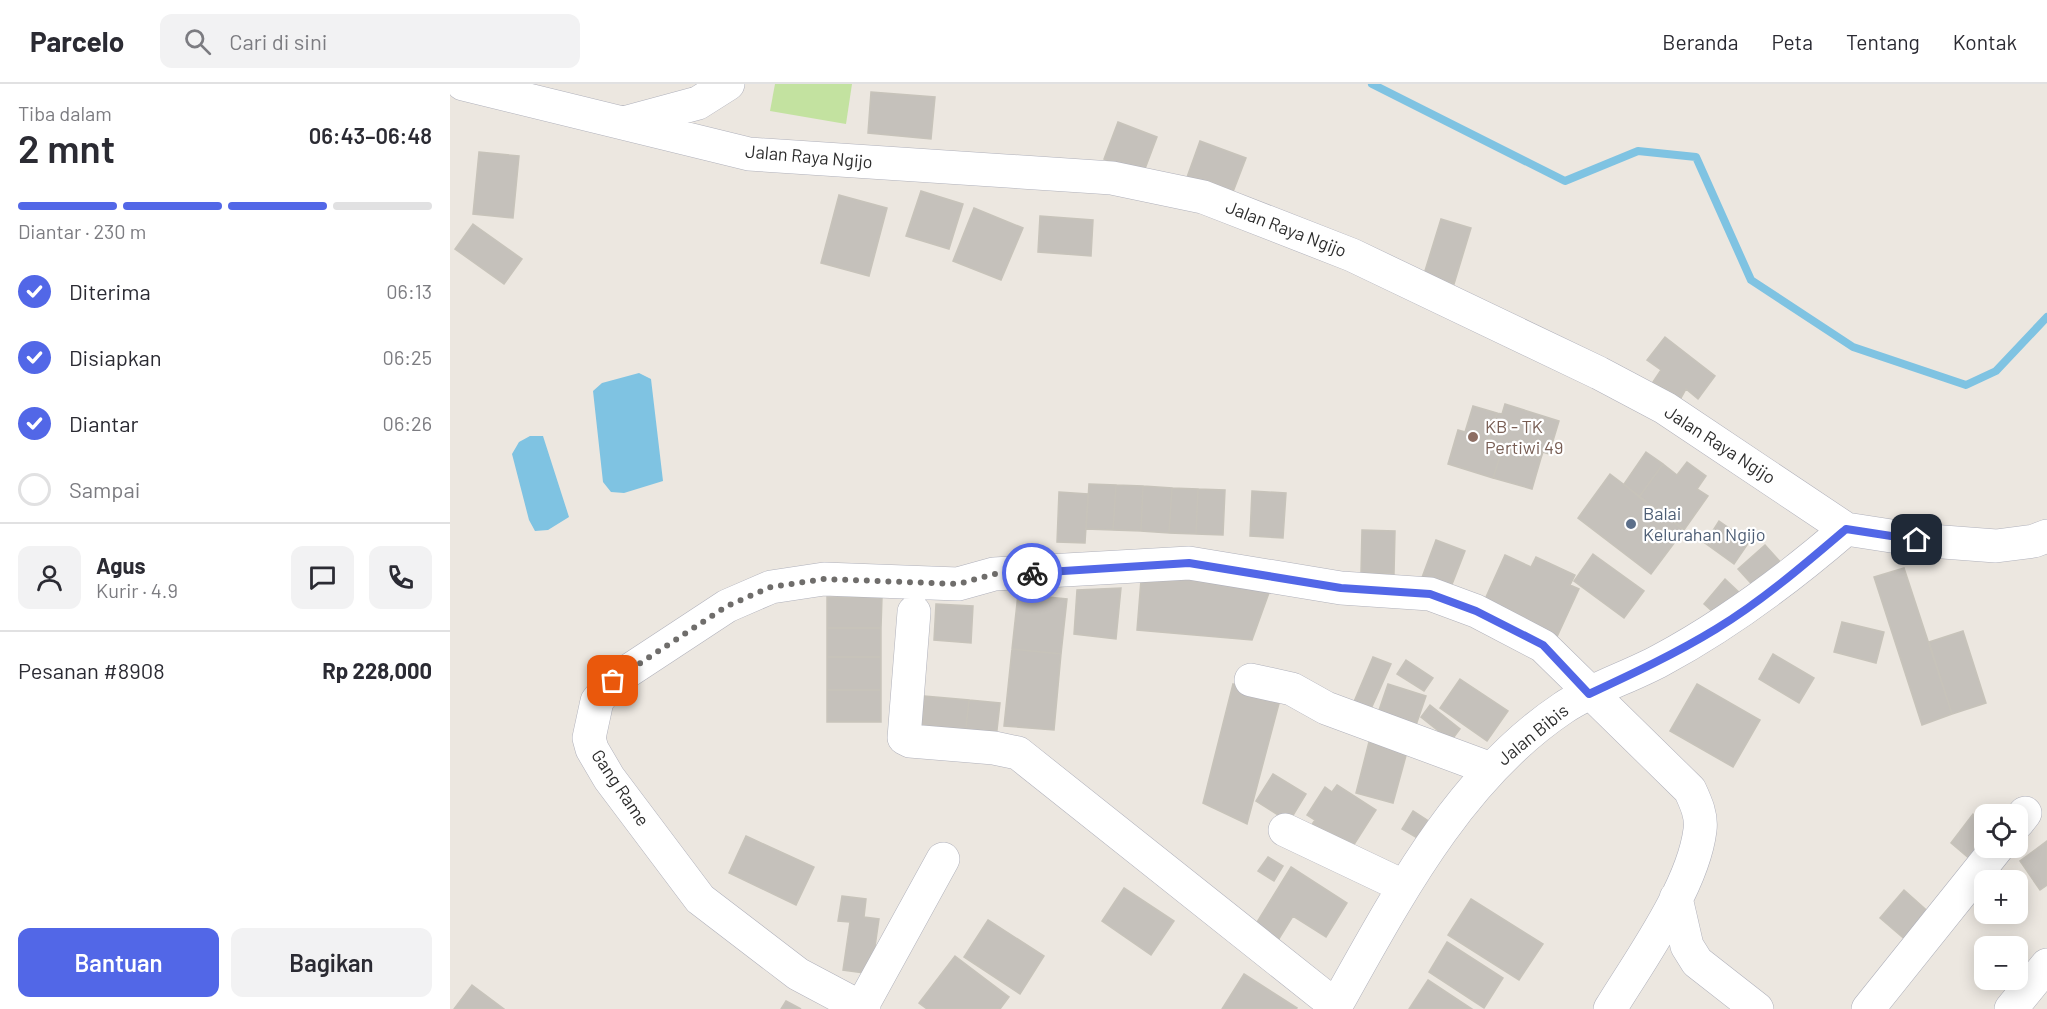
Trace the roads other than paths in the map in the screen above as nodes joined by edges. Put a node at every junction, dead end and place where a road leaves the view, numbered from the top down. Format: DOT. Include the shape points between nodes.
graph roads {
  1 [pos="463,84"];
  2 [pos="728,84"];
  3 [pos="622,124"];
  4 [pos="1846,529"];
  5 [pos="2047,536"];
  6 [pos="914,612"];
  7 [pos="1251,680"];
  8 [pos="1589,694"];
  9 [pos="1491,770"];
  10 [pos="1285,830"];
  11 [pos="1989,858"];
  12 [pos="943,859"];
  13 [pos="1403,886"];
  14 [pos="1676,898"];
  15 [pos="2047,964"];
  16 [pos="862,1008"];
  17 [pos="1335,1008"];
  18 [pos="1610,1009"];
  19 [pos="1757,1009"];
  20 [pos="1868,1009"];
  21 [pos="2011,1009"];
  1 -- 3 [label="street, Jalan Raya Ngijo"];
  2 -- 3 [label="street" via="698,103"];
  3 -- 4 [label="street, Jalan Raya Ngijo" via="749,154 1112,178 1203,197 1352,255 1599,373 1665,408"];
  4 -- 5 [label="street, Jalan Raya Ngijo" via="1996,546"];
  4 -- 8 [label="street, Jalan Bibis" via="1799,569 1717,628 1660,661"];
  6 -- 17 [label="street" via="904,738 1018,753"];
  7 -- 9 [label="street" via="1292,689 1326,708"];
  8 -- 9 [label="street, Jalan Bibis" via="1563,708"];
  8 -- 14 [label="street, Gang Rame" via="1690,790 1698,808 1696,848"];
  8 -- 16 [label="street, Gang Rame" via="1543,645 1476,611 1430,594 1341,588 1189,563 994,574 958,584 824,579 771,587 727,606 613,681 597,701 589,738 592,749 609,778 700,899 798,974"];
  9 -- 13 [label="street, Jalan Bibis"];
  10 -- 13 [label="street"];
  11 -- 20 [label="street"];
  12 -- 16 [label="street"];
  13 -- 17 [label="street, Jalan Bibis"];
  14 -- 18 [label="street, Gang Rame"];
  14 -- 19 [label="street" via="1687,946 1697,962"];
  15 -- 21 [label="street"];
}
